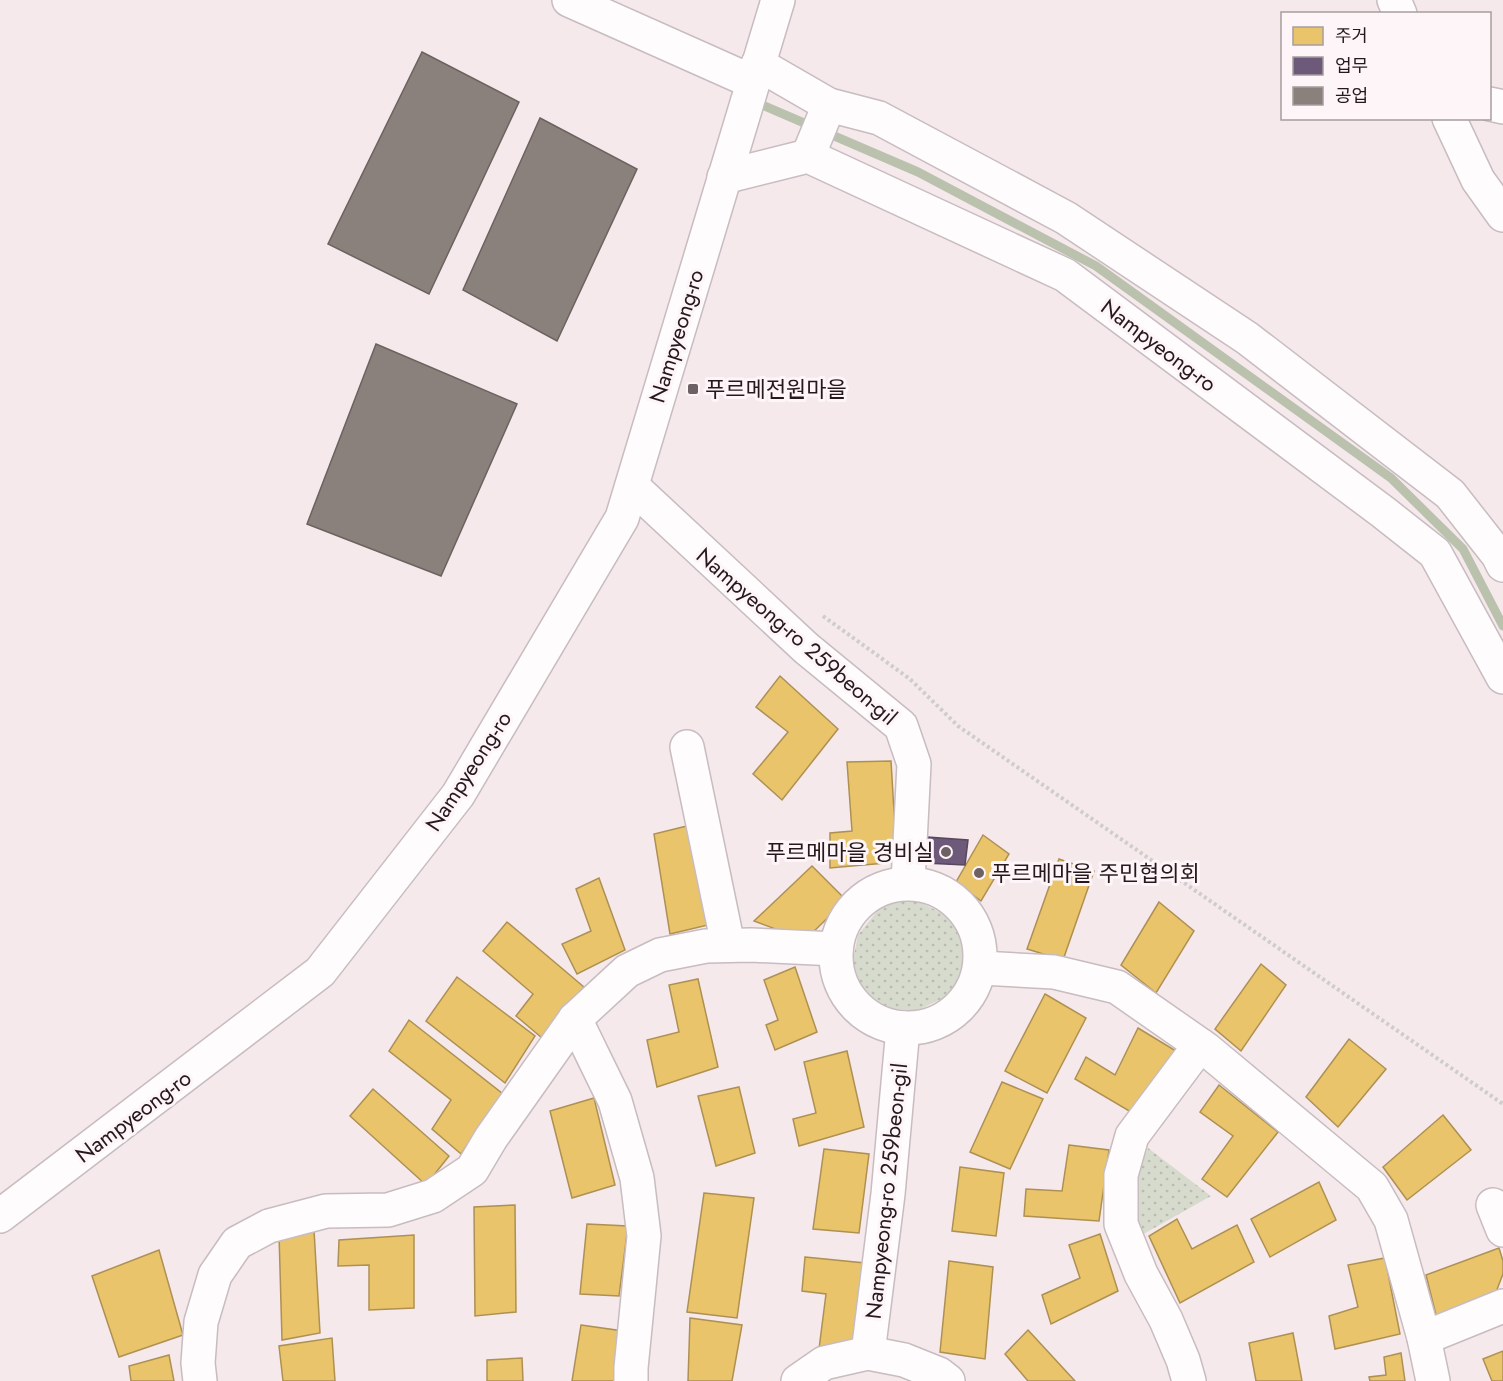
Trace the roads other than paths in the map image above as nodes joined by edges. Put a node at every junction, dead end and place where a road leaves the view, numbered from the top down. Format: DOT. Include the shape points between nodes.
graph roads {
  1 [pos="569,0"];
  2 [pos="778,0"];
  3 [pos="756,73"];
  4 [pos="826,109"];
  5 [pos="1450,120"];
  6 [pos="810,150"];
  7 [pos="724,177"];
  8 [pos="1503,215"];
  9 [pos="632,486"];
  10 [pos="1503,565"];
  11 [pos="1503,677"];
  12 [pos="687,747"];
  13 [pos="908,882"];
  14 [pos="728,945"];
  15 [pos="836,948"];
  16 [pos="981,968"];
  17 [pos="575,1019"];
  18 [pos="903,1028"];
  19 [pos="1200,1045"];
  20 [pos="0,1216"];
  21 [pos="1503,1306"];
  22 [pos="1424,1338"];
  23 [pos="868,1353"];
  24 [pos="200,1381"];
  25 [pos="631,1381"];
  26 [pos="798,1381"];
  27 [pos="948,1381"];
  28 [pos="1189,1381"];
  29 [pos="1433,1381"];
  1 -- 3 [label="street"];
  2 -- 3 [label="street, Nampyeong-ro"];
  3 -- 4 [label="street"];
  3 -- 7 [label="street, Nampyeong-ro"];
  4 -- 6 [label="street"];
  4 -- 10 [label="street" via="879,118 1066,218 1247,338 1450,494"];
  5 -- 8 [label="street" via="1478,180"];
  6 -- 7 [label="street"];
  6 -- 11 [label="street, Nampyeong-ro" via="1065,275 1383,512 1435,553"];
  7 -- 9 [label="street, Nampyeong-ro"];
  9 -- 13 [label="street, Nampyeong-ro 259beon-gil" via="806,648 901,726 914,764"];
  9 -- 20 [label="street, Nampyeong-ro" via="622,518 458,795 320,972"];
  12 -- 14 [label="street"];
  13 -- 15 [label="street" via="885,887 859,906 844,924"];
  13 -- 16 [label="street" via="941,891 959,907 973,925"];
  14 -- 15 [label="street"];
  14 -- 17 [label="street" via="660,955 627,972"];
  15 -- 18 [label="street" via="836,973 850,1001 873,1020"];
  16 -- 18 [label="street" via="969,995 951,1014 932,1023"];
  16 -- 19 [label="street" via="1054,972 1117,987"];
  17 -- 24 [label="street" via="472,1170 433,1196 388,1210 326,1211 269,1226 237,1243 215,1275 201,1322"];
  17 -- 25 [label="street" via="615,1101 637,1178 644,1236"];
  18 -- 23 [label="street, Nampyeong-ro 259beon-gil"];
  19 -- 22 [label="street" via="1372,1187 1391,1220"];
  19 -- 28 [label="street" via="1132,1136 1121,1175 1121,1224 1141,1274 1166,1320"];
  21 -- 22 [label="street"];
  22 -- 29 [label="street"];
  23 -- 26 [label="street" via="824,1364"];
  23 -- 27 [label="street" via="904,1360"];
}
